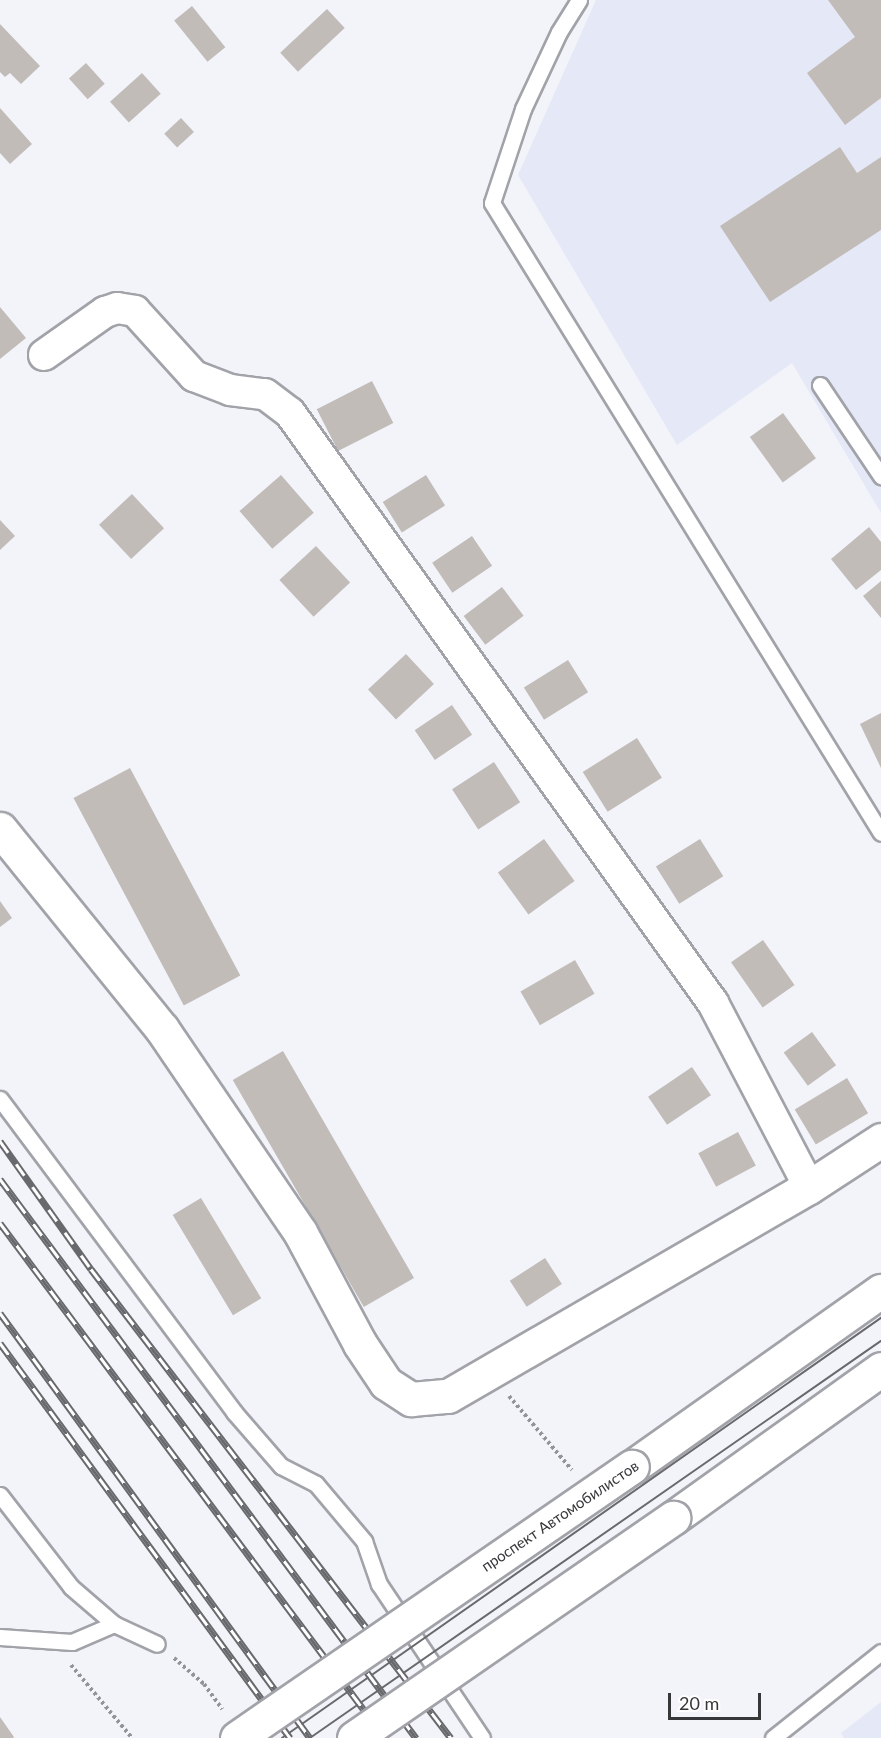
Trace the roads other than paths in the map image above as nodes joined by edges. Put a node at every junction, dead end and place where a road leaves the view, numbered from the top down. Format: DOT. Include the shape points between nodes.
graph roads {
  1 [pos="579,0"];
  2 [pos="45,355"];
  3 [pos="820,385"];
  4 [pos="881,476"];
  5 [pos="0,828"];
  6 [pos="881,833"];
  7 [pos="0,1099"];
  8 [pos="881,1140"];
  9 [pos="809,1187"];
  10 [pos="881,1291"];
  11 [pos="881,1369"];
  12 [pos="0,1495"];
  13 [pos="114,1624"];
  14 [pos="0,1637"];
  15 [pos="158,1644"];
  16 [pos="881,1652"];
  17 [pos="230,1724"];
  18 [pos="354,1738"];
  19 [pos="482,1738"];
  20 [pos="772,1738"];
  1 -- 6 [label="lane" via="559,32 523,109 492,203"];
  2 -- 9 [label="street" via="105,312 117,308 135,311 194,376 230,390 265,393 290,413 712,1003"];
  3 -- 4 [label="lane"];
  5 -- 9 [label="main road" via="162,1029 300,1232 360,1344 386,1383 411,1399 448,1396"];
  7 -- 19 [label="lane" via="234,1412 281,1466 316,1484 364,1541 379,1584"];
  8 -- 9 [label="main road"];
  10 -- 17 [label="main road, проспект Автомобилистов, bridge" via="632,1467"];
  11 -- 18 [label="main road, bridge"];
  12 -- 13 [label="lane" via="71,1587"];
  13 -- 14 [label="lane" via="72,1642"];
  13 -- 15 [label="lane"];
  16 -- 20 [label="lane"];
}
